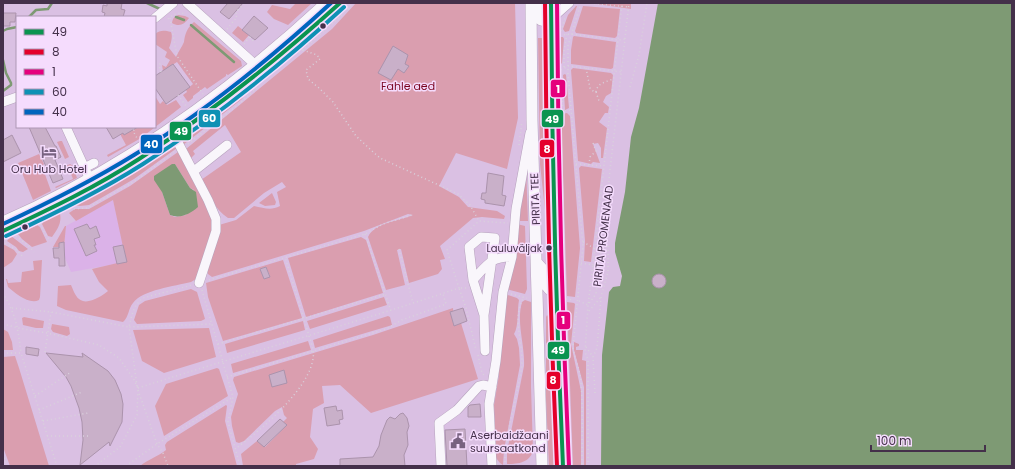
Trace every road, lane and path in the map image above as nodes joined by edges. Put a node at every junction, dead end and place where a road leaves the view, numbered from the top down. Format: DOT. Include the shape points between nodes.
graph roads {
  1 [pos="173,3"];
  2 [pos="187,3"];
  3 [pos="244,3"];
  4 [pos="326,3"];
  5 [pos="340,3"];
  6 [pos="531,3"];
  7 [pos="537,3"];
  8 [pos="551,3"];
  9 [pos="569,3"];
  10 [pos="581,3"];
  11 [pos="586,3"];
  12 [pos="622,3"];
  13 [pos="629,3"];
  14 [pos="647,3"];
  15 [pos="622,6"];
  16 [pos="629,7"];
  17 [pos="567,13"];
  18 [pos="189,15"];
  19 [pos="156,17"];
  20 [pos="170,18"];
  21 [pos="551,19"];
  22 [pos="166,20"];
  23 [pos="226,31"];
  24 [pos="567,34"];
  25 [pos="571,34"];
  26 [pos="618,40"];
  27 [pos="625,40"];
  28 [pos="255,43"];
  29 [pos="244,44"];
  30 [pos="303,50"];
  31 [pos="161,60"];
  32 [pos="568,66"];
  33 [pos="564,67"];
  34 [pos="258,68"];
  35 [pos="586,68"];
  36 [pos="615,71"];
  37 [pos="161,72"];
  38 [pos="622,72"];
  39 [pos="561,76"];
  40 [pos="614,79"];
  41 [pos="630,87"];
  42 [pos="561,91"];
  43 [pos="596,92"];
  44 [pos="203,94"];
  45 [pos="178,95"];
  46 [pos="16,97"];
  47 [pos="600,101"];
  48 [pos="3,102"];
  49 [pos="186,106"];
  50 [pos="571,110"];
  51 [pos="528,119"];
  52 [pos="66,128"];
  53 [pos="135,128"];
  54 [pos="172,132"];
  55 [pos="140,142"];
  56 [pos="593,143"];
  57 [pos="228,145"];
  58 [pos="518,148"];
  59 [pos="92,161"];
  60 [pos="576,164"];
  61 [pos="589,165"];
  62 [pos="83,166"];
  63 [pos="604,166"];
  64 [pos="194,171"];
  65 [pos="91,183"];
  66 [pos="412,215"];
  67 [pos="479,221"];
  68 [pos="3,222"];
  69 [pos="39,222"];
  70 [pos="3,231"];
  71 [pos="15,233"];
  72 [pos="365,234"];
  73 [pos="3,239"];
  74 [pos="51,241"];
  75 [pos="582,242"];
  76 [pos="608,245"];
  77 [pos="595,248"];
  78 [pos="399,249"];
  79 [pos="34,252"];
  80 [pos="601,252"];
  81 [pos="285,257"];
  82 [pos="512,257"];
  83 [pos="24,258"];
  84 [pos="492,260"];
  85 [pos="536,263"];
  86 [pos="581,263"];
  87 [pos="593,264"];
  88 [pos="473,280"];
  89 [pos="200,283"];
  90 [pos="557,285"];
  91 [pos="458,288"];
  92 [pos="448,292"];
  93 [pos="3,293"];
  94 [pos="386,294"];
  95 [pos="442,294"];
  96 [pos="524,297"];
  97 [pos="601,297"];
  98 [pos="566,299"];
  99 [pos="574,300"];
  100 [pos="579,301"];
  101 [pos="413,304"];
  102 [pos="588,305"];
  103 [pos="12,308"];
  104 [pos="391,311"];
  105 [pos="51,312"];
  106 [pos="588,312"];
  107 [pos="484,315"];
  108 [pos="538,316"];
  109 [pos="304,319"];
  110 [pos="3,324"];
  111 [pos="212,324"];
  112 [pos="129,327"];
  113 [pos="18,328"];
  114 [pos="47,333"];
  115 [pos="309,335"];
  116 [pos="557,336"];
  117 [pos="218,344"];
  118 [pos="585,345"];
  119 [pos="314,350"];
  120 [pos="485,351"];
  121 [pos="46,352"];
  122 [pos="3,353"];
  123 [pos="21,353"];
  124 [pos="593,357"];
  125 [pos="222,361"];
  126 [pos="71,372"];
  127 [pos="227,378"];
  128 [pos="488,378"];
  129 [pos="492,387"];
  130 [pos="138,388"];
  131 [pos="82,392"];
  132 [pos="595,393"];
  133 [pos="35,396"];
  134 [pos="233,397"];
  135 [pos="39,410"];
  136 [pos="88,413"];
  137 [pos="43,421"];
  138 [pos="47,436"];
  139 [pos="91,436"];
  140 [pos="157,444"];
  141 [pos="235,449"];
  142 [pos="3,454"];
  143 [pos="8,466"];
  144 [pos="57,466"];
  145 [pos="95,466"];
  146 [pos="126,466"];
  147 [pos="168,466"];
  148 [pos="240,466"];
  149 [pos="441,466"];
  150 [pos="492,466"];
  151 [pos="505,466"];
  152 [pos="542,466"];
  153 [pos="564,466"];
  154 [pos="582,466"];
  155 [pos="588,466"];
  1 -- 19 [label="street"];
  2 -- 34 [label="street"];
  3 -- 23 [label="path"];
  4 -- 34 [label="main road"];
  5 -- 34 [label="main road" via="293,46"];
  6 -- 51 [label="main road, PIRITA TEE"];
  7 -- 21 [label="main road" via="538,16 541,20"];
  8 -- 21 [label="main road, PIRITA TEE"];
  9 -- 21 [label="street"];
  10 -- 25 [label="path"];
  11 -- 15 [label="path"];
  12 -- 15 [label="path"];
  13 -- 16 [label="path, PIRITA PROMENAAD"];
  14 -- 41 [label="path" via="639,55"];
  15 -- 16 [label="path"];
  15 -- 26 [label="path"];
  16 -- 27 [label="path, PIRITA PROMENAAD"];
  17 -- 24 [label="path" via="560,35"];
  18 -- 20 [label="path" via="180,13"];
  20 -- 22 [label="path"];
  20 -- 44 [label="path" via="177,56"];
  21 -- 90 [label="main road, PIRITA TEE" via="552,157"];
  24 -- 25 [label="path"];
  24 -- 33 [label="path"];
  25 -- 26 [label="path"];
  25 -- 32 [label="path"];
  26 -- 27 [label="path"];
  26 -- 36 [label="path"];
  27 -- 38 [label="path, PIRITA PROMENAAD"];
  28 -- 29 [label="path" via="250,36"];
  30 -- 67 [label="path" via="320,58 306,70 308,79 333,102 356,136 380,158 458,194 470,205"];
  31 -- 37 [label="path"];
  32 -- 33 [label="path"];
  32 -- 35 [label="path"];
  32 -- 50 [label="path"];
  33 -- 39 [label="path" via="561,69"];
  34 -- 54 [label="main road"];
  35 -- 36 [label="path"];
  35 -- 43 [label="path" via="590,88"];
  36 -- 38 [label="path"];
  36 -- 40 [label="path"];
  38 -- 80 [label="path, PIRITA PROMENAAD"];
  40 -- 43 [label="path" via="600,84"];
  40 -- 63 [label="path"];
  42 -- 50 [label="path" via="563,110"];
  43 -- 47 [label="path"];
  45 -- 49 [label="path"];
  46 -- 48 [label="street"];
  50 -- 60 [label="path"];
  51 -- 58 [label="path"];
  51 -- 82 [label="street"];
  51 -- 85 [label="main road, PIRITA TEE"];
  52 -- 62 [label="street"];
  53 -- 55 [label="path" via="133,131"];
  54 -- 64 [label="street"];
  54 -- 65 [label="main road"];
  56 -- 61 [label="path" via="596,151 590,157"];
  57 -- 64 [label="street"];
  59 -- 62 [label="street"];
  60 -- 61 [label="path"];
  60 -- 75 [label="path"];
  61 -- 63 [label="path"];
  62 -- 65 [label="street"];
  63 -- 77 [label="path"];
  64 -- 89 [label="street" via="216,219 216,231"];
  65 -- 68 [label="main road"];
  65 -- 70 [label="main road" via="46,211"];
  66 -- 72 [label="path" via="383,224"];
  69 -- 74 [label="path"];
  71 -- 79 [label="path"];
  72 -- 81 [label="path"];
  72 -- 94 [label="path"];
  73 -- 83 [label="path"];
  75 -- 77 [label="path"];
  75 -- 86 [label="path"];
  76 -- 97 [label="path" via="608,272"];
  77 -- 80 [label="path"];
  77 -- 87 [label="path"];
  78 -- 101 [label="path"];
  80 -- 102 [label="path, PIRITA PROMENAAD" via="596,294"];
  81 -- 89 [label="path"];
  81 -- 109 [label="path"];
  82 -- 84 [label="street"];
  82 -- 129 [label="street" via="502,292"];
  84 -- 88 [label="street"];
  84 -- 88 [label="street" via="495,238 481,237 469,247"];
  84 -- 107 [label="street"];
  85 -- 90 [label="main road" via="546,273 546,285 549,289"];
  85 -- 108 [label="main road, PIRITA TEE"];
  86 -- 87 [label="path"];
  86 -- 154 [label="path" via="573,346 581,381"];
  87 -- 102 [label="path"];
  88 -- 107 [label="street"];
  89 -- 111 [label="path"];
  89 -- 112 [label="path" via="143,298 136,303"];
  90 -- 116 [label="main road, PIRITA TEE"];
  91 -- 128 [label="path" via="466,308 482,373"];
  92 -- 95 [label="path"];
  93 -- 103 [label="path"];
  94 -- 104 [label="path"];
  94 -- 109 [label="path"];
  95 -- 101 [label="path"];
  95 -- 119 [label="path" via="446,304 402,320 386,329"];
  96 -- 151 [label="path" via="519,310 522,362"];
  97 -- 106 [label="path"];
  97 -- 124 [label="path" via="597,348"];
  98 -- 99 [label="path"];
  100 -- 102 [label="path"];
  101 -- 104 [label="path"];
  102 -- 106 [label="path, PIRITA PROMENAAD"];
  103 -- 105 [label="path"];
  103 -- 113 [label="path"];
  104 -- 115 [label="path"];
  105 -- 112 [label="path"];
  105 -- 114 [label="path"];
  106 -- 118 [label="path, PIRITA PROMENAAD"];
  107 -- 120 [label="street"];
  108 -- 116 [label="main road" via="548,310 551,313 551,326"];
  108 -- 152 [label="main road, PIRITA TEE"];
  109 -- 115 [label="path"];
  109 -- 117 [label="path"];
  110 -- 113 [label="path"];
  111 -- 112 [label="path"];
  111 -- 117 [label="path"];
  112 -- 130 [label="path"];
  113 -- 114 [label="path"];
  113 -- 123 [label="path"];
  114 -- 121 [label="path"];
  114 -- 130 [label="path" via="99,345 119,358"];
  115 -- 119 [label="path"];
  115 -- 125 [label="path"];
  116 -- 153 [label="main road, PIRITA TEE"];
  117 -- 125 [label="path"];
  118 -- 124 [label="path"];
  118 -- 155 [label="path, PIRITA PROMENAAD" via="588,360"];
  119 -- 127 [label="path"];
  119 -- 141 [label="path" via="307,377 300,388 263,427"];
  122 -- 123 [label="path"];
  123 -- 133 [label="path"];
  124 -- 132 [label="path"];
  125 -- 127 [label="path"];
  125 -- 130 [label="path"];
  126 -- 133 [label="path"];
  127 -- 134 [label="path"];
  129 -- 149 [label="street" via="479,386 457,410 439,423"];
  129 -- 150 [label="street" via="489,404"];
  130 -- 140 [label="path"];
  130 -- 145 [label="path" via="137,415 120,447"];
  131 -- 135 [label="path"];
  133 -- 135 [label="path"];
  134 -- 140 [label="path"];
  134 -- 141 [label="path" via="228,422"];
  135 -- 137 [label="path"];
  136 -- 137 [label="path"];
  137 -- 138 [label="path"];
  138 -- 139 [label="path"];
  138 -- 144 [label="path"];
  140 -- 146 [label="path"];
  140 -- 147 [label="path"];
  141 -- 148 [label="path"];
  142 -- 143 [label="path"];
}
